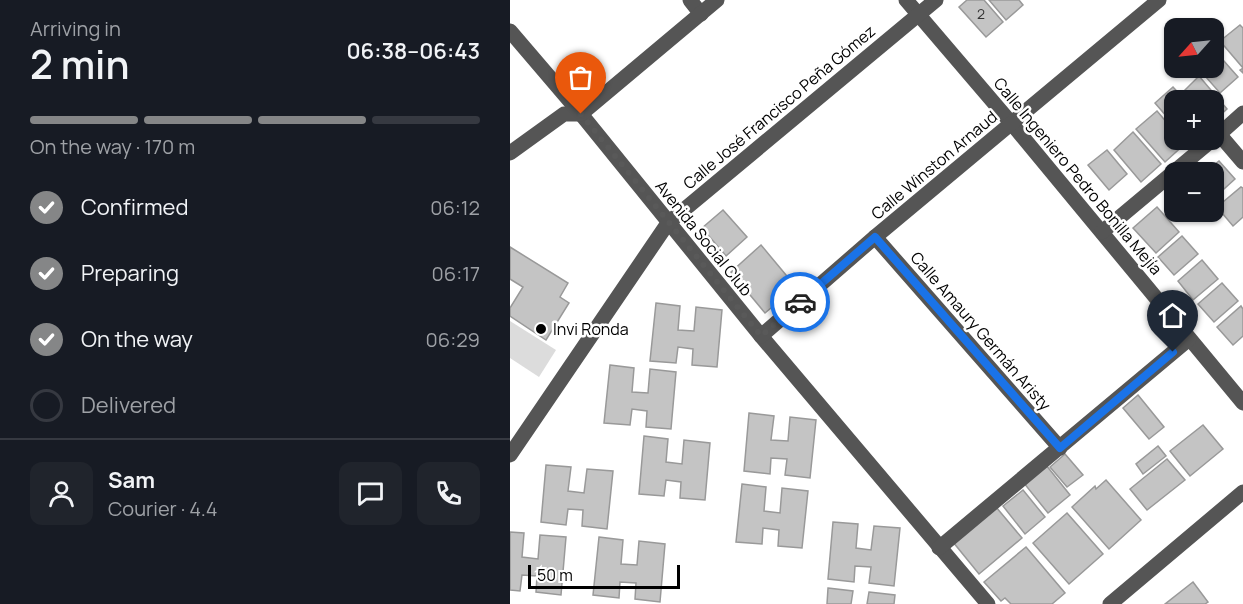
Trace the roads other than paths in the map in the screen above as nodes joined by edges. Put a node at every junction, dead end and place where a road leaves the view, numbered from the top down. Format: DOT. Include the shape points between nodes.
graph roads {
  1 [pos="690,0"];
  2 [pos="717,0"];
  3 [pos="906,0"];
  4 [pos="936,0"];
  5 [pos="1159,0"];
  6 [pos="700,14"];
  7 [pos="918,15"];
  8 [pos="510,30"];
  9 [pos="1243,113"];
  10 [pos="581,114"];
  11 [pos="1012,123"];
  12 [pos="1224,129"];
  13 [pos="1224,145"];
  14 [pos="1200,150"];
  15 [pos="510,153"];
  16 [pos="1243,162"];
  17 [pos="668,223"];
  18 [pos="1102,232"];
  19 [pos="875,237"];
  20 [pos="761,336"];
  21 [pos="1189,339"];
  22 [pos="1243,403"];
  23 [pos="1060,448"];
  24 [pos="510,455"];
  25 [pos="1243,492"];
  26 [pos="939,548"];
  27 [pos="988,604"];
  28 [pos="1110,604"];
  1 -- 6 [label="street"];
  2 -- 6 [label="street"];
  3 -- 7 [label="street, Calle Ingeniero Pedro Bonilla Mejía"];
  4 -- 7 [label="street, Calle José Francisco Peña Gómez"];
  5 -- 11 [label="street, Calle Winston Arnaud"];
  6 -- 10 [label="street"];
  7 -- 11 [label="street, Calle Ingeniero Pedro Bonilla Mejía"];
  7 -- 17 [label="street, Calle José Francisco Peña Gómez"];
  8 -- 10 [label="street, Avenida Social Club"];
  9 -- 12 [label="street"];
  10 -- 15 [label="street" via="564,114"];
  10 -- 17 [label="street, Avenida Social Club"];
  11 -- 18 [label="street, Calle Ingeniero Pedro Bonilla Mejía"];
  11 -- 19 [label="street, Calle Winston Arnaud"];
  13 -- 16 [label="street"];
  14 -- 18 [label="street"];
  17 -- 20 [label="street, Avenida Social Club"];
  17 -- 24 [label="street, Calle José Francisco Peña Gómez"];
  18 -- 21 [label="street, Calle Ingeniero Pedro Bonilla Mejía"];
  19 -- 20 [label="street, Calle Winston Arnaud"];
  19 -- 23 [label="street, Calle Amaury Germán Aristy"];
  20 -- 26 [label="street, Avenida Social Club"];
  21 -- 22 [label="street, Calle Ingeniero Pedro Bonilla Mejía"];
  21 -- 23 [label="street"];
  23 -- 26 [label="street"];
  25 -- 28 [label="street"];
  26 -- 27 [label="street, Avenida Social Club"];
}
